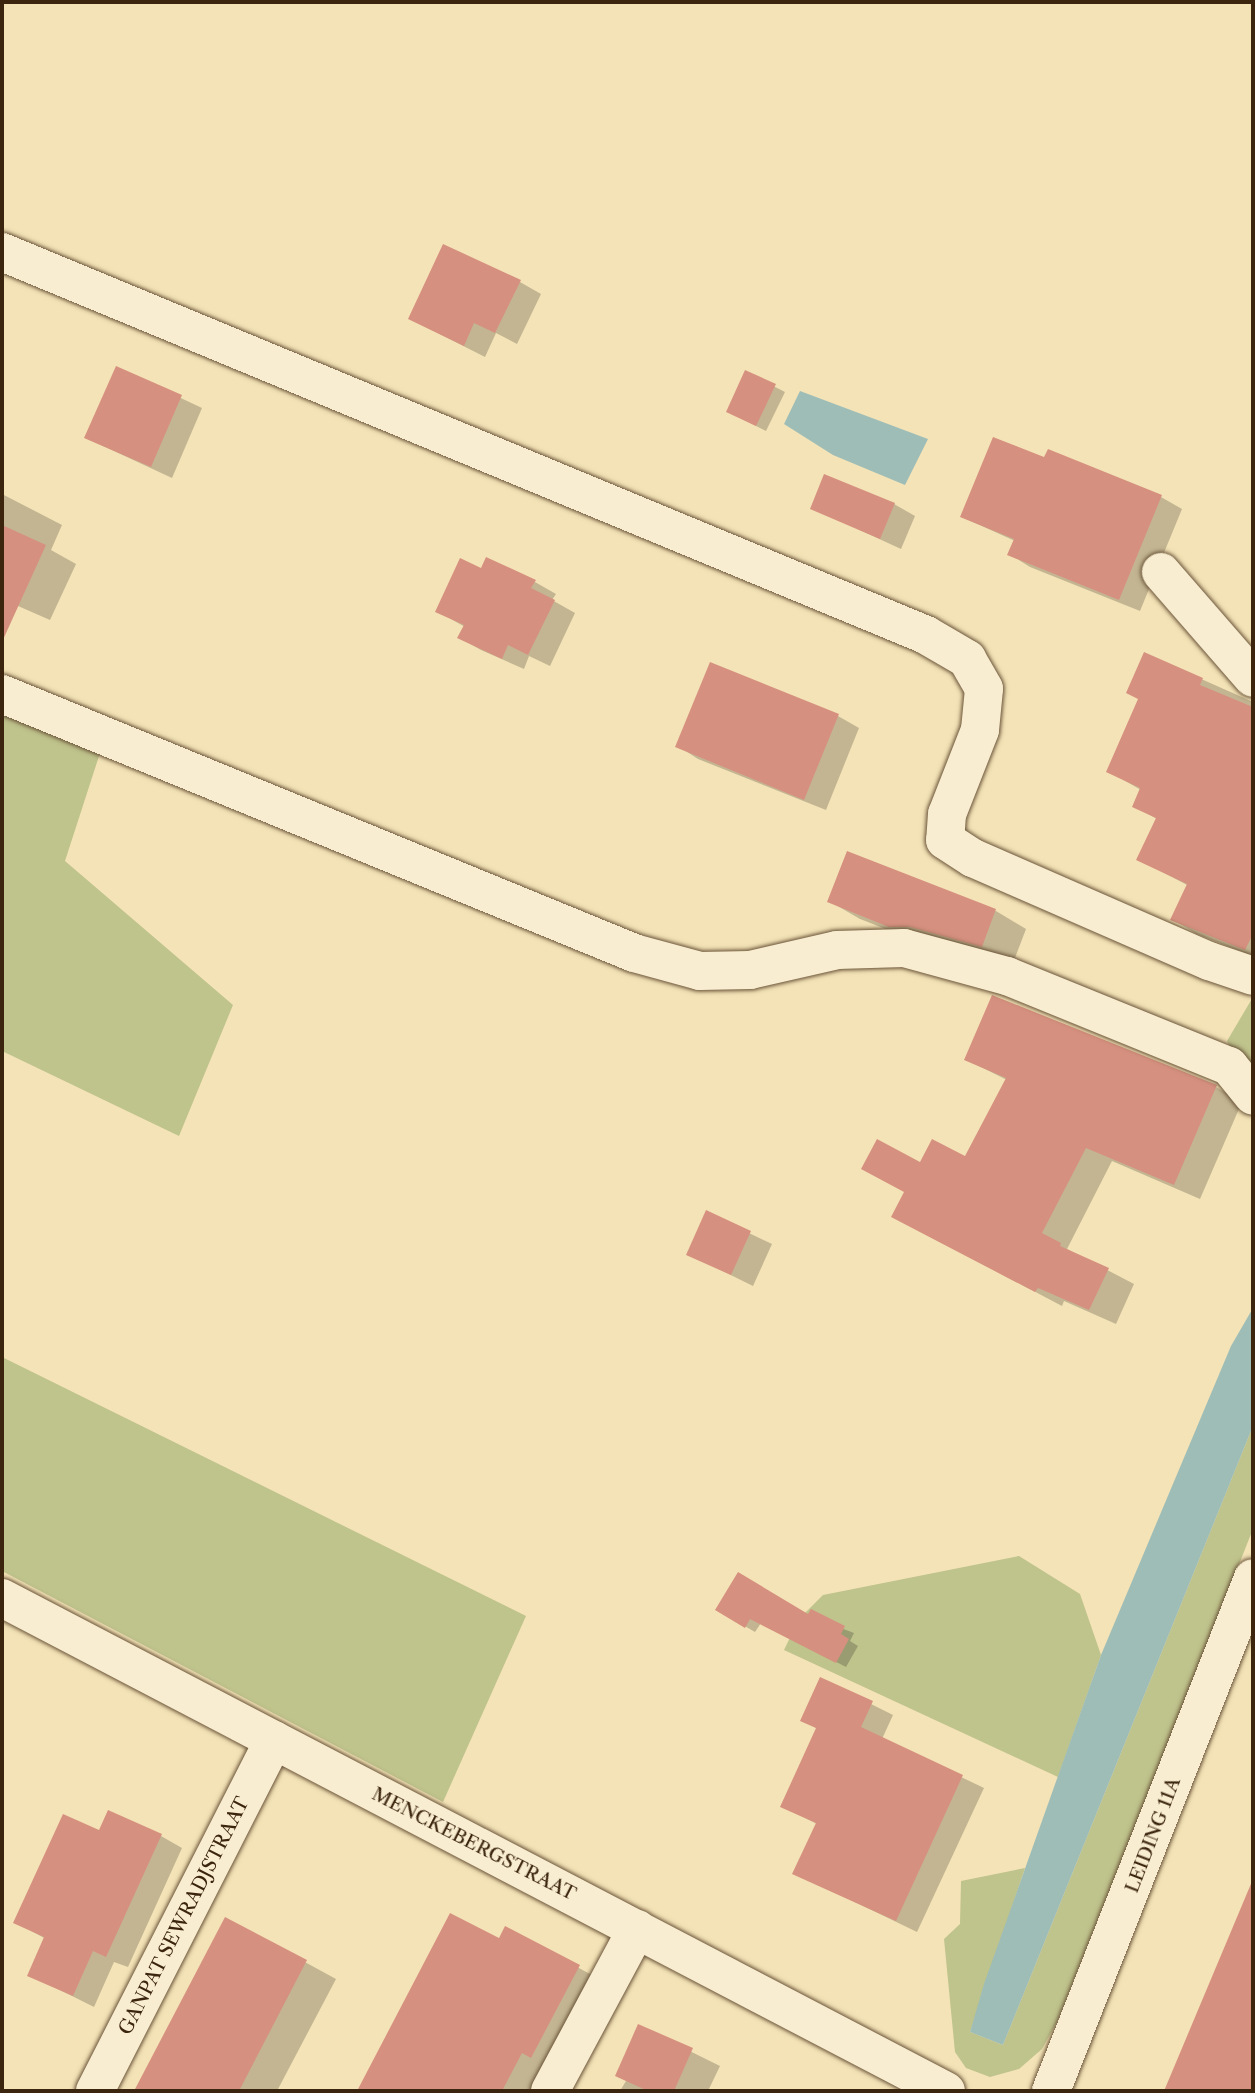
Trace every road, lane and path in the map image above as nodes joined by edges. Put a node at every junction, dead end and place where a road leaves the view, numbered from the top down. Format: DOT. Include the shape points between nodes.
graph roads {
  1 [pos="2,252"];
  2 [pos="1161,572"];
  3 [pos="1253,678"];
  4 [pos="2,694"];
  5 [pos="1253,976"];
  6 [pos="1253,1096"];
  7 [pos="1253,1578"];
  8 [pos="2,1598"];
  9 [pos="274,1740"];
  10 [pos="637,1929"];
  11 [pos="95,2091"];
  12 [pos="550,2091"];
  13 [pos="946,2091"];
  14 [pos="1051,2091"];
  1 -- 5 [label="street" via="926,635 967,659 984,689 980,730 947,814 945,840 973,858"];
  2 -- 3 [label="street"];
  4 -- 6 [label="street" via="634,953 700,971 725,971 750,970 837,950 904,948 1007,976 1229,1066"];
  7 -- 14 [label="street, LEIDING 11A"];
  8 -- 9 [label="street, MENCKEBERGSTRAAT"];
  9 -- 10 [label="street, MENCKEBERGSTRAAT"];
  9 -- 11 [label="street, GANPAT SEWRADJSTRAAT"];
  10 -- 12 [label="street"];
  10 -- 13 [label="street, MENCKEBERGSTRAAT"];
}
